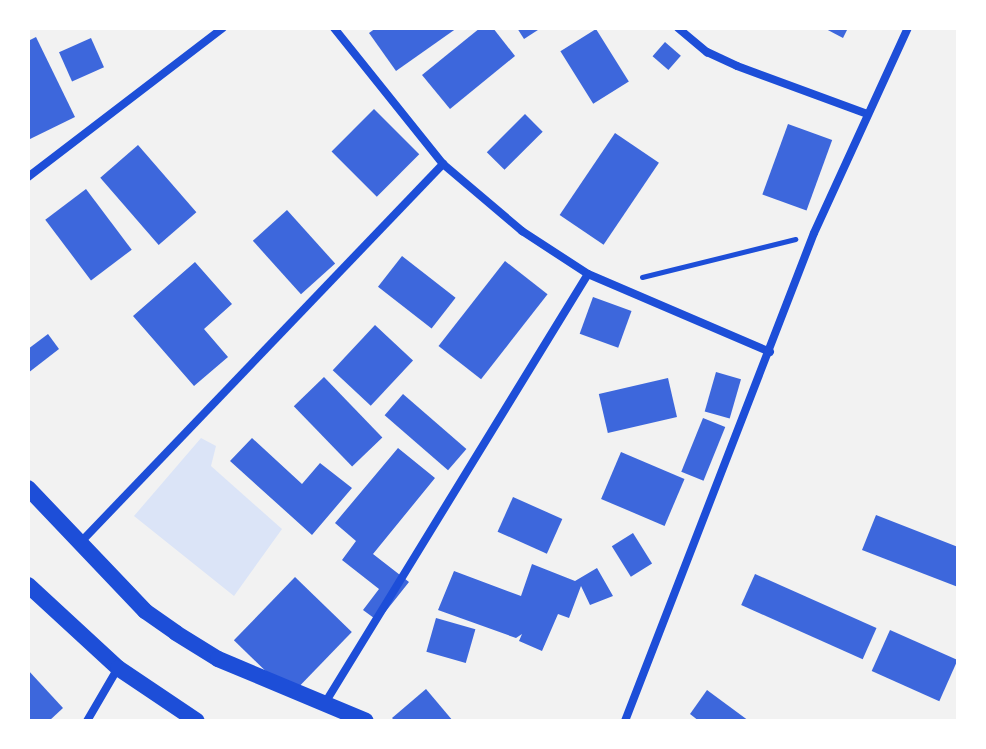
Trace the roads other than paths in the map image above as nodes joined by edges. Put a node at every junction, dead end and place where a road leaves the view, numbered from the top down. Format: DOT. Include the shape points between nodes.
graph roads {
  1 [pos="223,28"];
  2 [pos="334,28"];
  3 [pos="678,28"];
  4 [pos="908,28"];
  5 [pos="865,113"];
  6 [pos="443,164"];
  7 [pos="28,177"];
  8 [pos="588,274"];
  9 [pos="770,352"];
  10 [pos="28,488"];
  11 [pos="78,545"];
  12 [pos="28,585"];
  13 [pos="118,668"];
  14 [pos="324,704"];
  15 [pos="87,721"];
  16 [pos="197,721"];
  17 [pos="366,721"];
  18 [pos="625,721"];
  1 -- 7 [label="street"];
  2 -- 6 [label="street"];
  3 -- 5 [label="street" via="707,52 737,66"];
  4 -- 5 [label="street"];
  5 -- 9 [label="street"];
  6 -- 8 [label="street" via="522,231"];
  6 -- 11 [label="street"];
  8 -- 9 [label="street"];
  8 -- 14 [label="street"];
  9 -- 18 [label="street"];
  10 -- 11 [label="main road"];
  11 -- 14 [label="main road" via="145,611 176,633 218,659"];
  12 -- 13 [label="main road"];
  13 -- 15 [label="street"];
  13 -- 16 [label="main road"];
  14 -- 17 [label="main road"];
}
